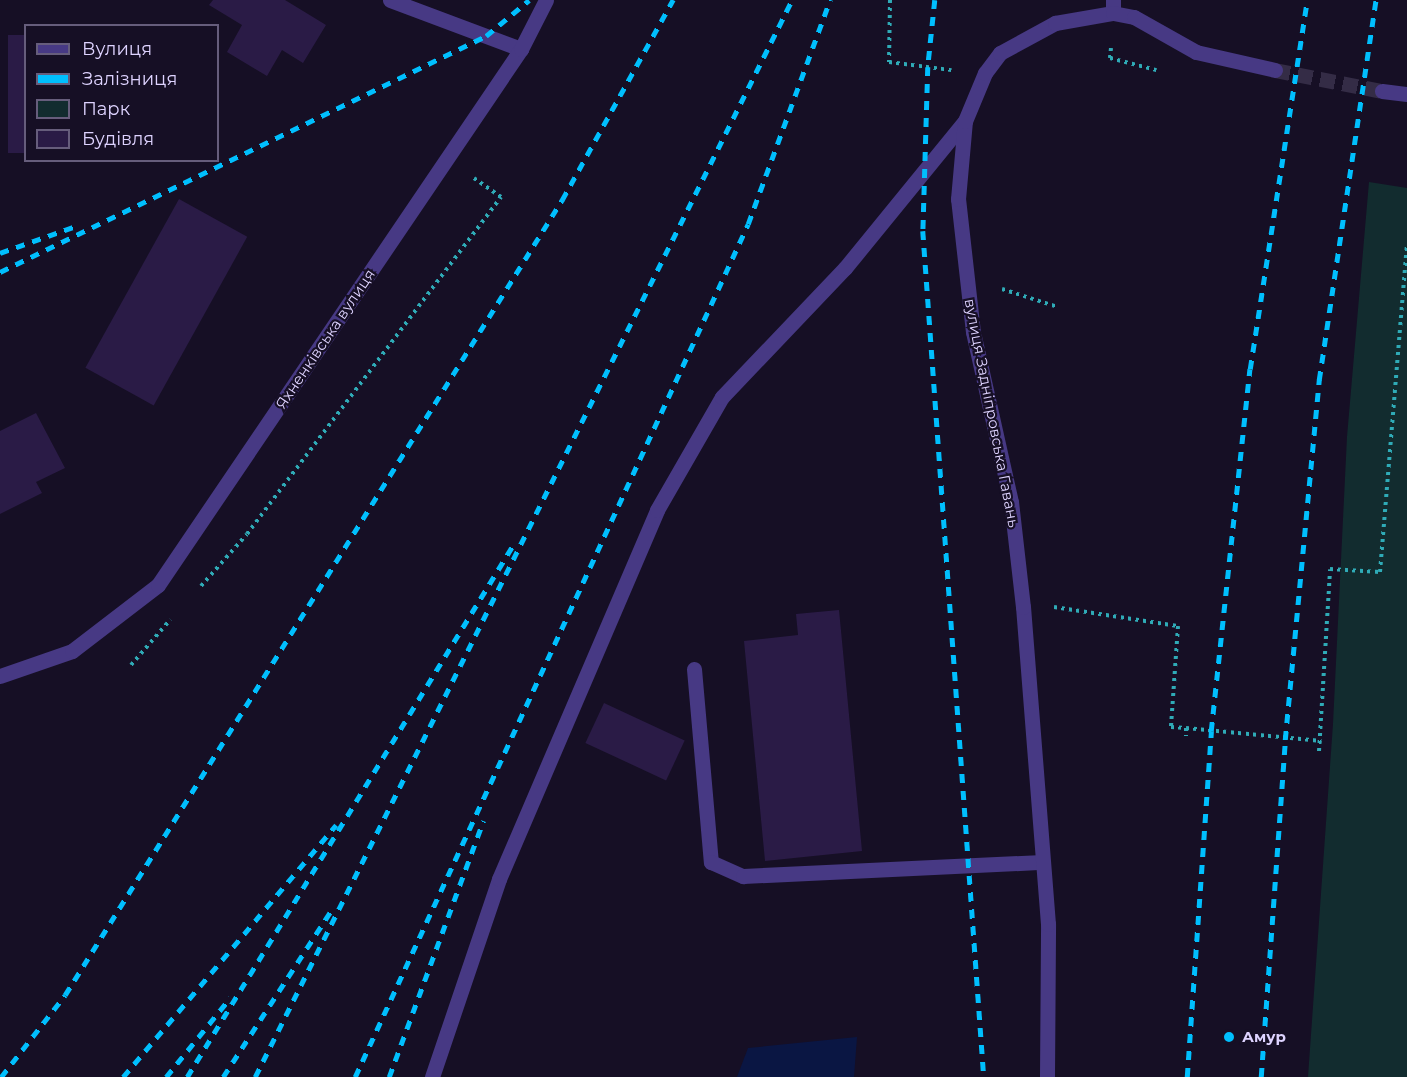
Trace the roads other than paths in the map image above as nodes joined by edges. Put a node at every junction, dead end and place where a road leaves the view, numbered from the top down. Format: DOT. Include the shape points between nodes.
graph roads {
  1 [pos="390,0"];
  2 [pos="546,0"];
  3 [pos="1113,6"];
  4 [pos="521,49"];
  5 [pos="1275,70"];
  6 [pos="1382,91"];
  7 [pos="1407,94"];
  8 [pos="965,122"];
  9 [pos="694,669"];
  10 [pos="0,676"];
  11 [pos="1043,862"];
  12 [pos="432,1077"];
  13 [pos="1047,1077"];
  1 -- 4 [label="street"];
  2 -- 4 [label="street, Яхненківська вулиця"];
  3 -- 5 [label="street, вулиця Задніпровська Гавань" via="1196,52"];
  3 -- 8 [label="street, вулиця Задніпровська Гавань" via="1055,23 1000,53 985,73"];
  4 -- 10 [label="street, Яхненківська вулиця" via="158,585 72,651"];
  6 -- 7 [label="street"];
  8 -- 11 [label="street, вулиця Задніпровська Гавань" via="958,199 973,332 1011,502"];
  8 -- 12 [label="street" via="845,268 722,397 657,510 499,879"];
  9 -- 11 [label="street" via="711,862 743,876"];
  11 -- 13 [label="street, вулиця Задніпровська Гавань" via="1048,924"];
}
